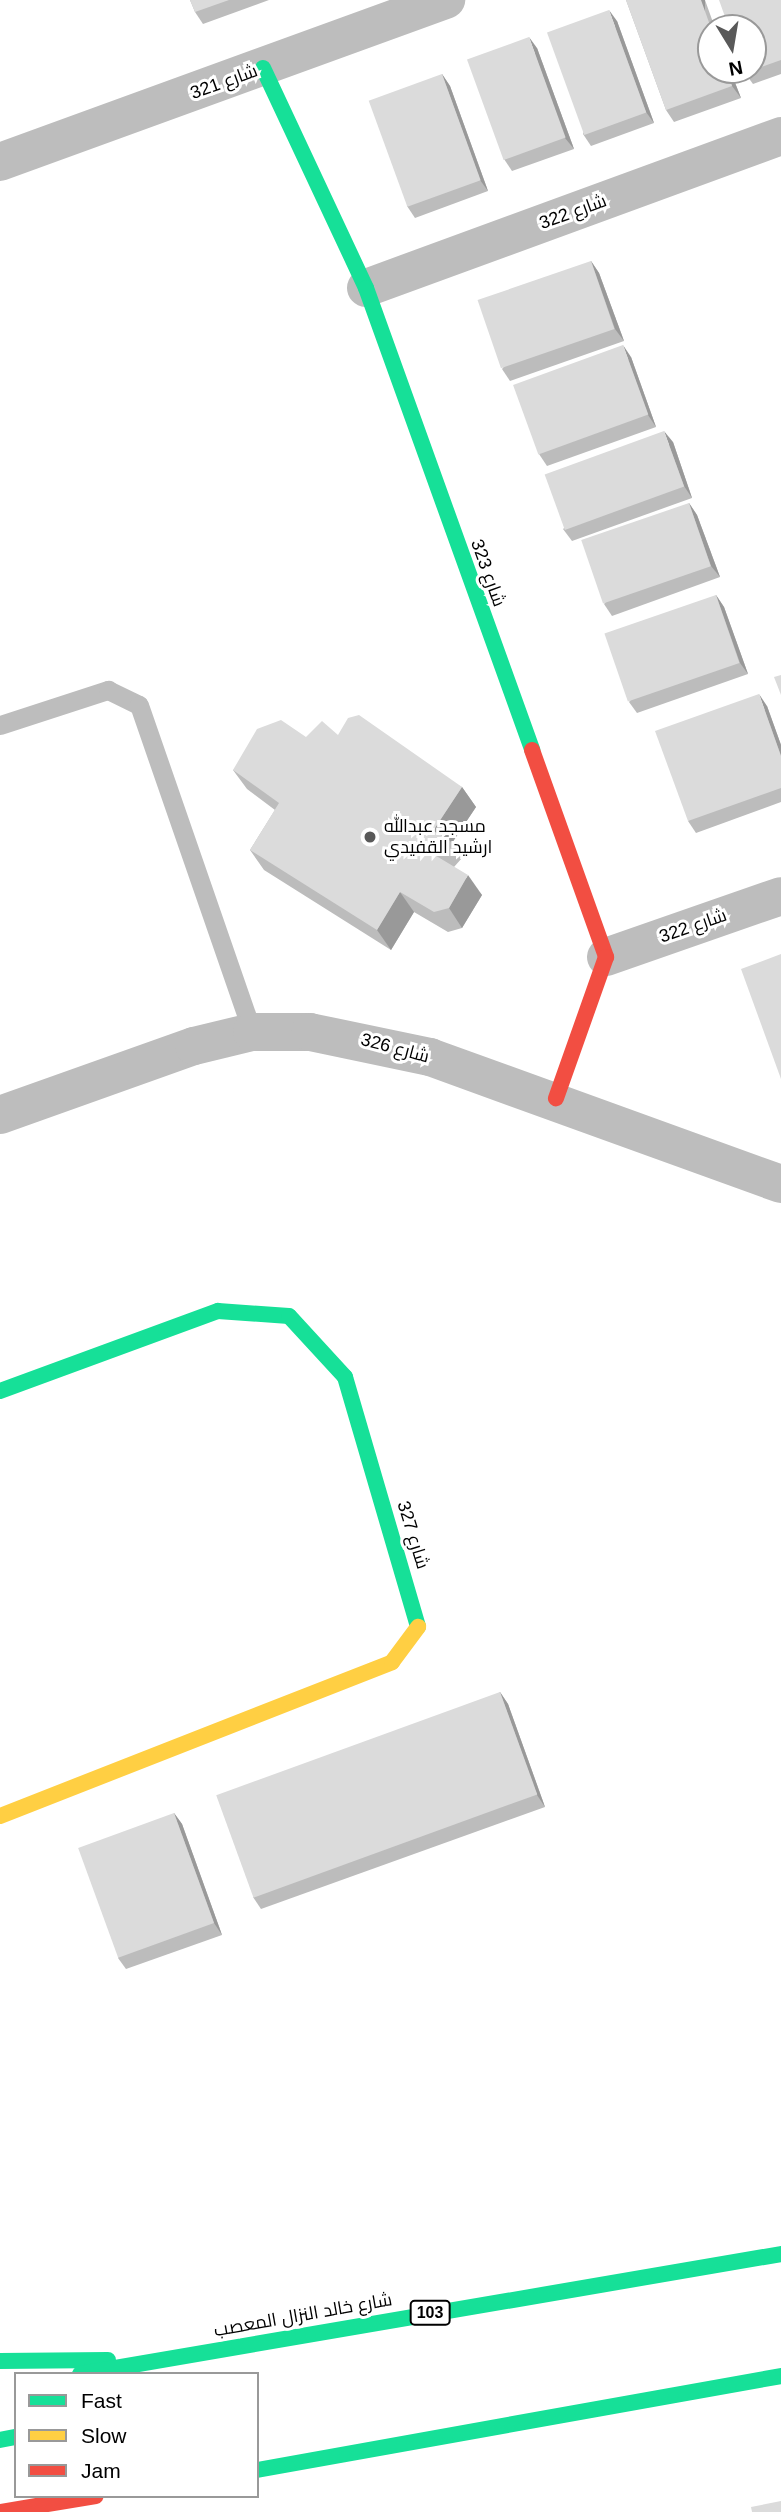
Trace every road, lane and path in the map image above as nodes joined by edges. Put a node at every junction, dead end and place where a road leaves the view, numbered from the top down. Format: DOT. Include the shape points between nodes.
graph roads {
  1 [pos="446,0"];
  2 [pos="263,68"];
  3 [pos="781,136"];
  4 [pos="0,162"];
  5 [pos="366,288"];
  6 [pos="0,725"];
  7 [pos="781,896"];
  8 [pos="606,957"];
  9 [pos="253,1032"];
  10 [pos="556,1098"];
  11 [pos="0,1115"];
  12 [pos="781,1184"];
  13 [pos="0,1391"];
  14 [pos="0,1816"];
  15 [pos="781,2254"];
  16 [pos="156,2360"];
  17 [pos="0,2361"];
  18 [pos="91,2372"];
  19 [pos="137,2372"];
  20 [pos="781,2376"];
  21 [pos="259,2470"];
  22 [pos="84,2498"];
  23 [pos="0,2512"];
  1 -- 2 [label="street, شارع 321"];
  2 -- 4 [label="street, شارع 321"];
  2 -- 5 [label="street, شارع 323"];
  3 -- 5 [label="street, شارع 322"];
  5 -- 8 [label="street, شارع 323"];
  6 -- 9 [label="lane" via="108,690 139,705"];
  7 -- 8 [label="street, شارع 322"];
  8 -- 10 [label="street"];
  9 -- 10 [label="street, شارع 326" via="366,1039"];
  9 -- 11 [label="street, شارع 326" via="194,1046"];
  10 -- 12 [label="street, شارع 326"];
  13 -- 14 [label="street, شارع 327" via="218,1311 289,1316 345,1377 421,1625 393,1662"];
  15 -- 16 [label="street, شارع خالد النزال المعصب / 103"];
  16 -- 17 [label="street"];
  16 -- 18 [label="street, شارع خالد النزال المعصب / 103"];
  16 -- 19 [label="street"];
  20 -- 21 [label="street"];
  22 -- 23 [label="street"];
}
